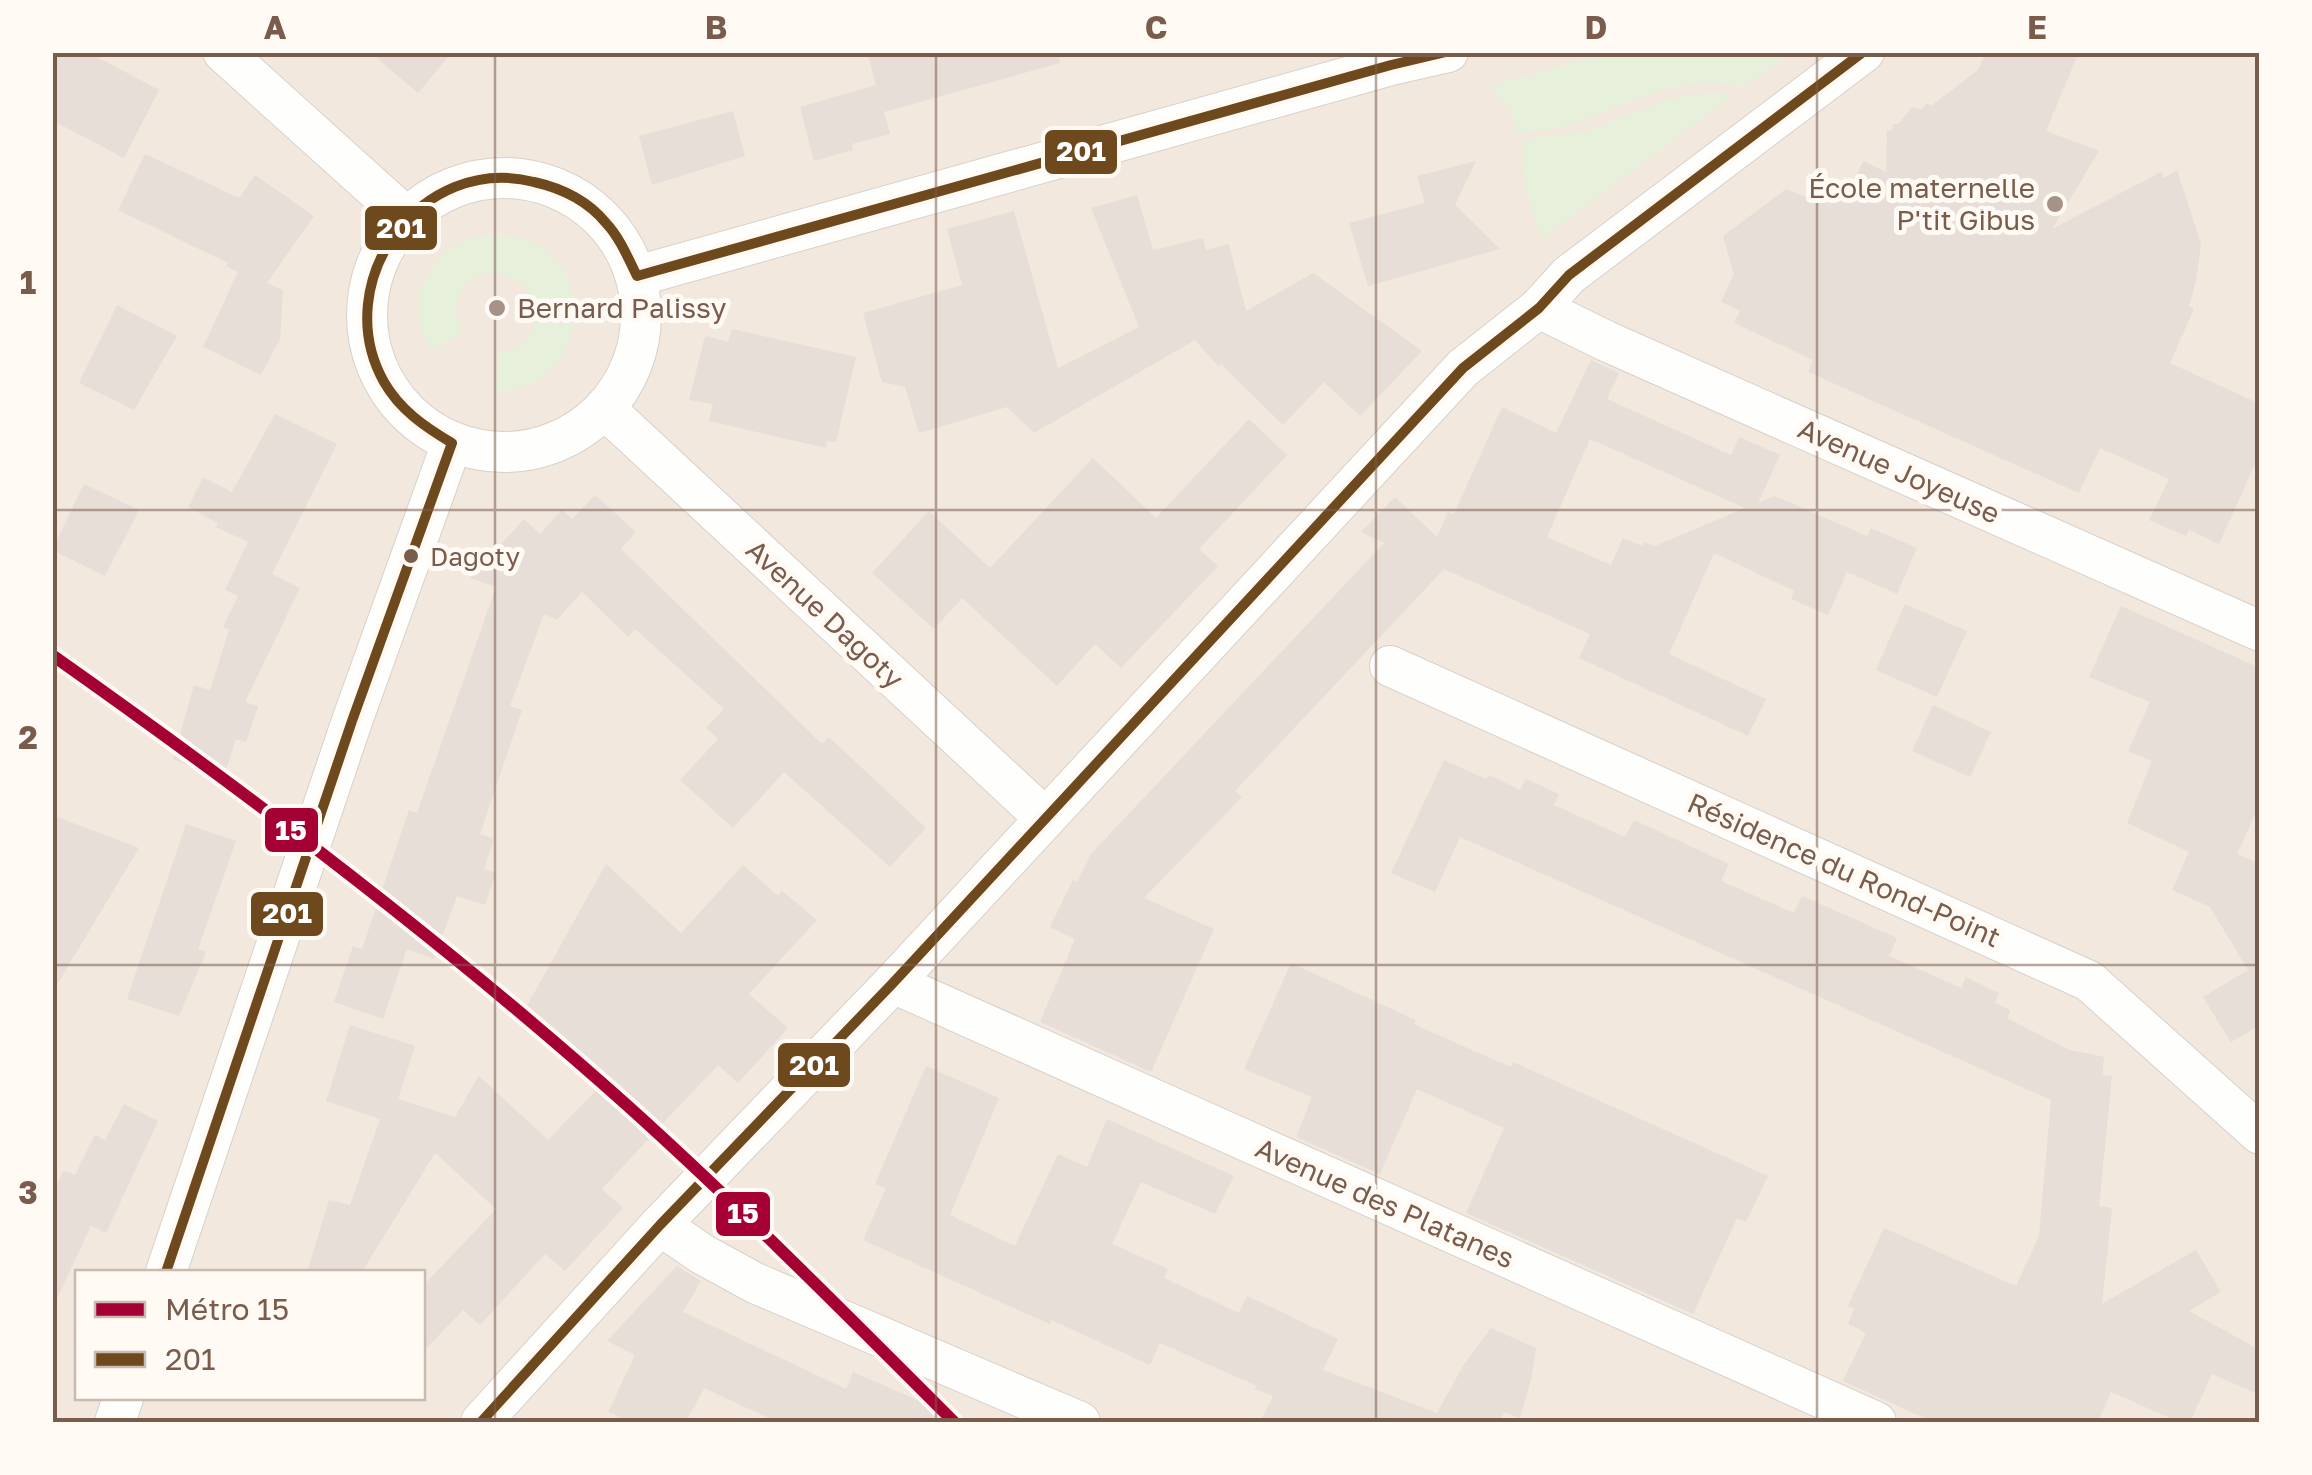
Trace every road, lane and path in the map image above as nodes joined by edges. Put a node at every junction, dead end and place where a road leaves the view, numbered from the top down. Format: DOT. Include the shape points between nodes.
graph roads {
  1 [pos="223,52"];
  2 [pos="1448,52"];
  3 [pos="1864,52"];
  4 [pos="1390,59"];
  5 [pos="406,218"];
  6 [pos="637,276"];
  7 [pos="1539,308"];
  8 [pos="605,409"];
  9 [pos="452,443"];
  10 [pos="2260,631"];
  11 [pos="1390,666"];
  12 [pos="1045,818"];
  13 [pos="893,983"];
  14 [pos="2260,1134"];
  15 [pos="660,1225"];
  16 [pos="167,1270"];
  17 [pos="481,1422"];
  18 [pos="1080,1422"];
  19 [pos="1876,1422"];
  1 -- 5 [label="street"];
  2 -- 4 [label="street"];
  3 -- 7 [label="street" via="1569,275"];
  4 -- 6 [label="street"];
  5 -- 6 [label="street" via="442,190 485,177 530,178 559,187 597,212 622,242"];
  5 -- 9 [label="street" via="370,282 373,356 399,403"];
  6 -- 8 [label="street" via="638,346 626,380"];
  7 -- 10 [label="street, Avenue Joyeuse"];
  7 -- 12 [label="street" via="1463,368"];
  8 -- 9 [label="street" via="570,436 526,451 497,453"];
  8 -- 12 [label="street, Avenue Dagoty"];
  9 -- 16 [label="street"];
  11 -- 14 [label="street, Résidence du Rond-Point" via="2089,981"];
  12 -- 13 [label="street"];
  13 -- 15 [label="street"];
  13 -- 19 [label="street, Avenue des Platanes"];
  15 -- 17 [label="street"];
  15 -- 18 [label="street" via="755,1283"];
}
